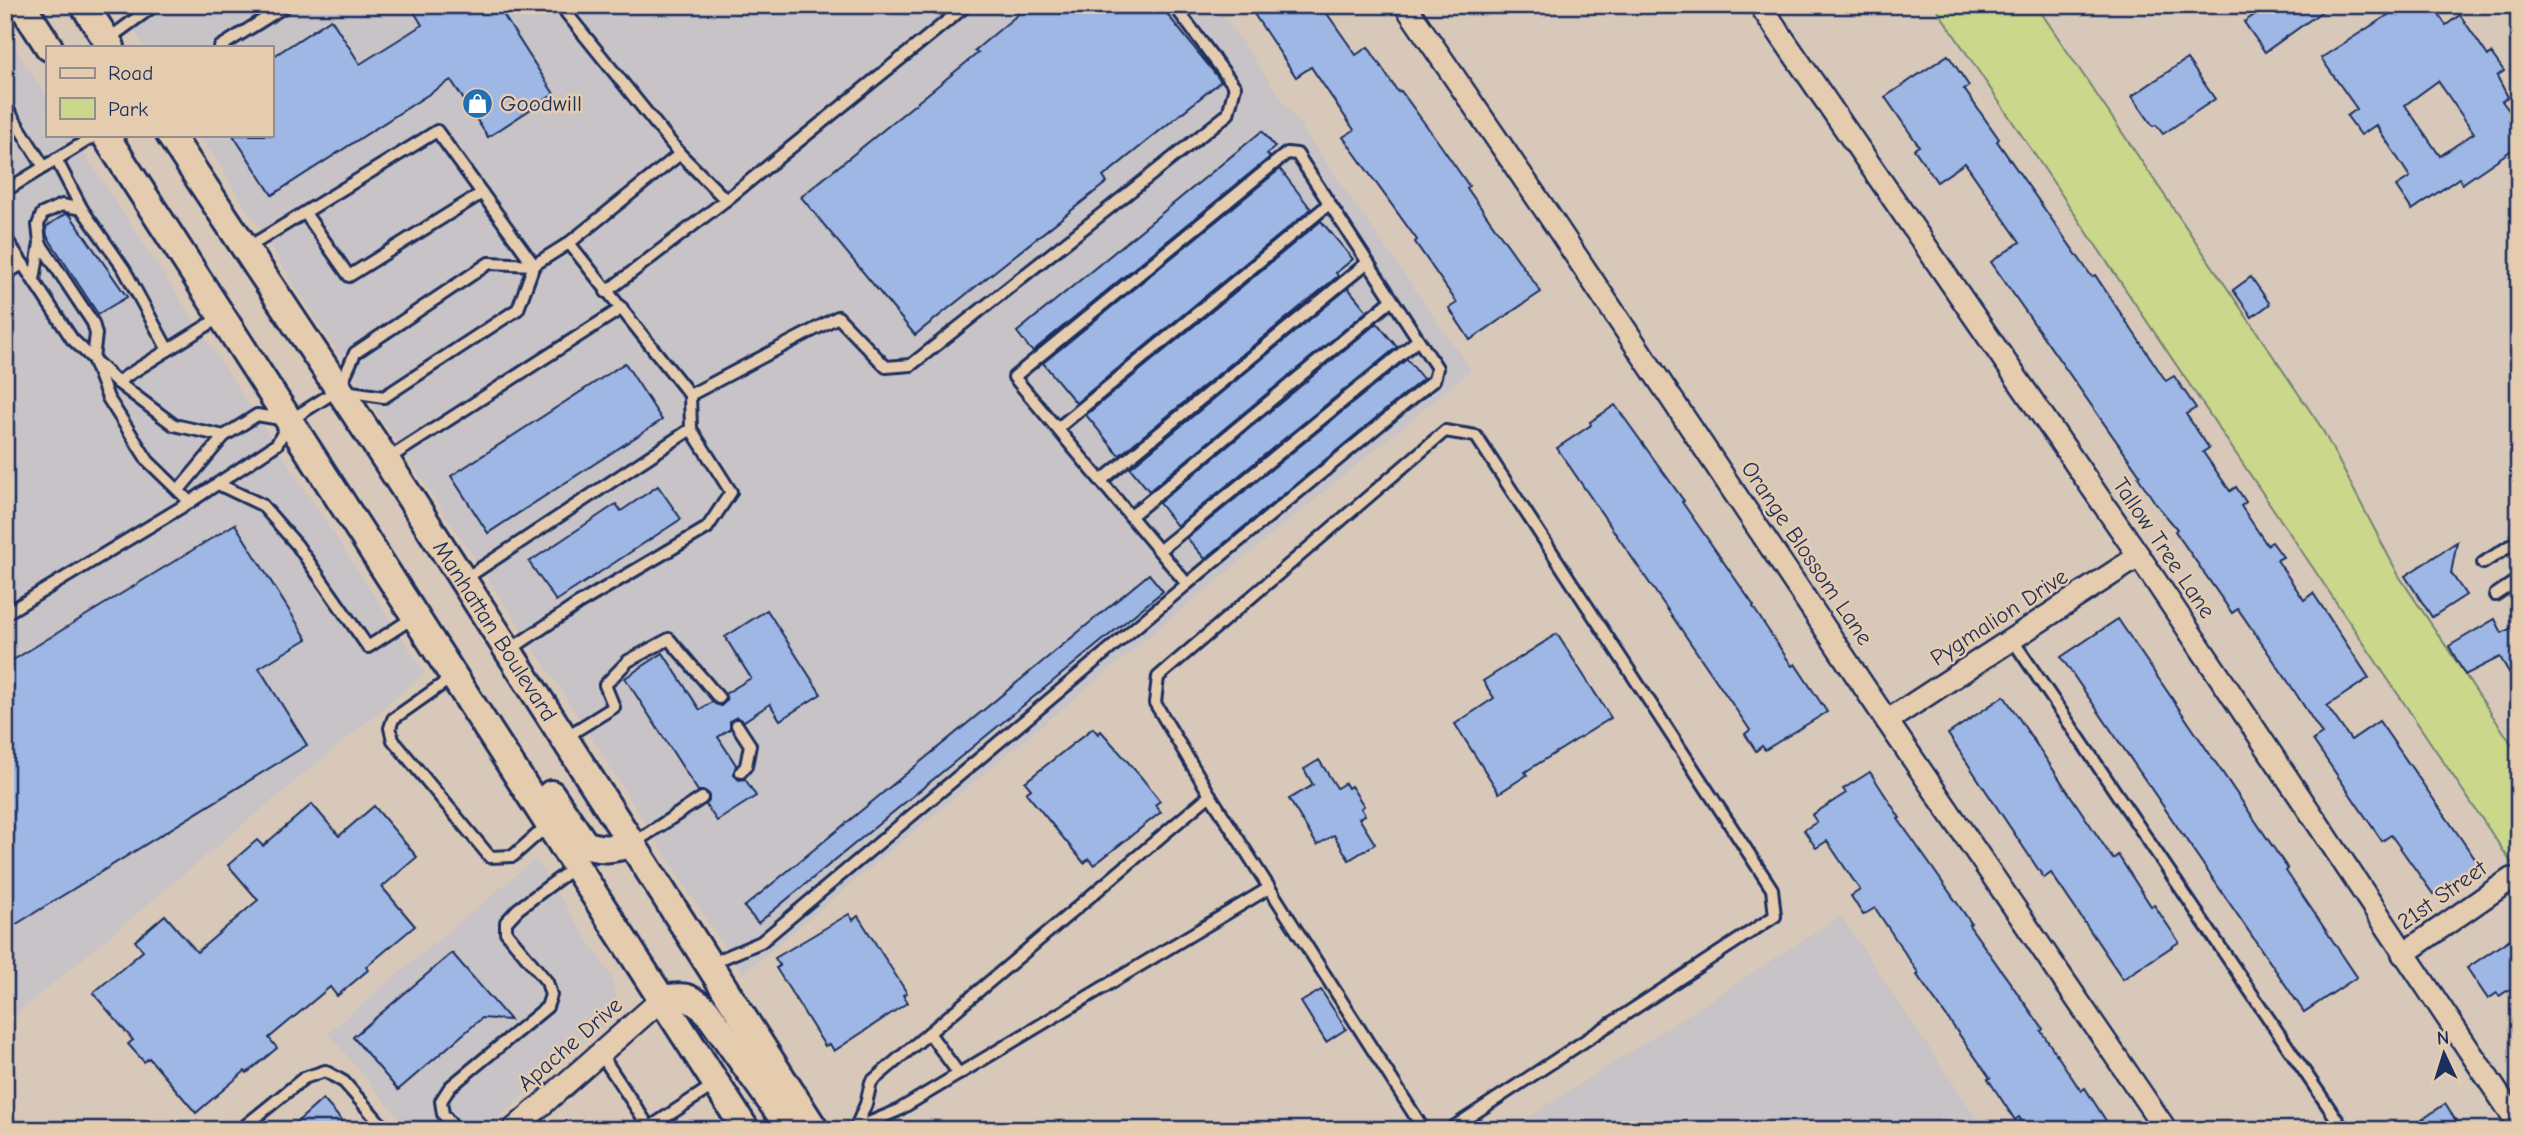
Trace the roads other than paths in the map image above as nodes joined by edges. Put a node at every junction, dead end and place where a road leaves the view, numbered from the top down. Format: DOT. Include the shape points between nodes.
graph roads {
  1 [pos="22,5"];
  2 [pos="84,5"];
  3 [pos="156,5"];
  4 [pos="287,5"];
  5 [pos="560,5"];
  6 [pos="967,5"];
  7 [pos="1174,5"];
  8 [pos="1405,5"];
  9 [pos="1760,5"];
  10 [pos="109,44"];
  11 [pos="48,46"];
  12 [pos="222,46"];
  13 [pos="5,105"];
  14 [pos="94,136"];
  15 [pos="106,136"];
  16 [pos="171,136"];
  17 [pos="680,154"];
  18 [pos="56,159"];
  19 [pos="44,167"];
  20 [pos="5,191"];
  21 [pos="482,193"];
  22 [pos="726,200"];
  23 [pos="1329,204"];
  24 [pos="82,209"];
  25 [pos="305,212"];
  26 [pos="5,237"];
  27 [pos="40,243"];
  28 [pos="569,243"];
  29 [pos="246,248"];
  30 [pos="1368,262"];
  31 [pos="23,264"];
  32 [pos="534,265"];
  33 [pos="5,274"];
  34 [pos="34,281"];
  35 [pos="606,292"];
  36 [pos="1392,300"];
  37 [pos="622,308"];
  38 [pos="222,316"];
  39 [pos="1418,340"];
  40 [pos="168,351"];
  41 [pos="93,359"];
  42 [pos="117,382"];
  43 [pos="339,390"];
  44 [pos="690,395"];
  45 [pos="289,421"];
  46 [pos="1058,428"];
  47 [pos="691,429"];
  48 [pos="224,436"];
  49 [pos="386,460"];
  50 [pos="1101,480"];
  51 [pos="218,484"];
  52 [pos="179,490"];
  53 [pos="190,502"];
  54 [pos="1131,516"];
  55 [pos="2519,540"];
  56 [pos="1160,551"];
  57 [pos="2139,556"];
  58 [pos="2483,563"];
  59 [pos="2519,579"];
  60 [pos="463,580"];
  61 [pos="1187,584"];
  62 [pos="2495,595"];
  63 [pos="5,614"];
  64 [pos="415,616"];
  65 [pos="2012,639"];
  66 [pos="508,651"];
  67 [pos="454,676"];
  68 [pos="719,698"];
  69 [pos="469,701"];
  70 [pos="1887,721"];
  71 [pos="737,725"];
  72 [pos="564,738"];
  73 [pos="741,772"];
  74 [pos="1210,795"];
  75 [pos="702,798"];
  76 [pos="549,824"];
  77 [pos="632,844"];
  78 [pos="576,866"];
  79 [pos="2511,878"];
  80 [pos="1269,888"];
  81 [pos="2403,954"];
  82 [pos="709,964"];
  83 [pos="662,999"];
  84 [pos="929,1032"];
  85 [pos="600,1053"];
  86 [pos="959,1073"];
  87 [pos="716,1083"];
  88 [pos="2519,1125"];
  89 [pos="855,1128"];
  90 [pos="648,1129"];
  91 [pos="240,1130"];
  92 [pos="386,1130"];
  93 [pos="456,1130"];
  94 [pos="513,1130"];
  95 [pos="747,1130"];
  96 [pos="796,1130"];
  97 [pos="816,1130"];
  98 [pos="1424,1130"];
  99 [pos="1449,1130"];
  100 [pos="2166,1130"];
  101 [pos="2344,1130"];
  1 -- 11 [label="street"];
  2 -- 10 [label="street"];
  3 -- 10 [label="lane"];
  4 -- 12 [label="lane"];
  5 -- 17 [label="lane"];
  6 -- 22 [label="lane"];
  7 -- 44 [label="lane" via="1235,86 1228,114 911,365 886,367 838,317"];
  8 -- 70 [label="street, Orange Blossom Lane"];
  9 -- 57 [label="street, Tallow Tree Lane"];
  13 -- 19 [label="lane"];
  14 -- 18 [label="lane"];
  15 -- 38 [label="street"];
  16 -- 29 [label="street, Manhattan Boulevard"];
  17 -- 22 [label="lane"];
  17 -- 28 [label="lane"];
  18 -- 19 [label="lane"];
  18 -- 24 [label="lane"];
  19 -- 20 [label="lane"];
  21 -- 25 [label="lane" via="438,131"];
  21 -- 25 [label="lane" via="349,276"];
  21 -- 32 [label="lane"];
  22 -- 35 [label="lane"];
  23 -- 30 [label="lane"];
  23 -- 46 [label="lane"];
  23 -- 46 [label="lane" via="1297,154 1287,153 1014,377"];
  24 -- 27 [label="lane" via="62,205 42,214"];
  24 -- 40 [label="lane" via="124,269"];
  25 -- 29 [label="lane"];
  26 -- 31 [label="lane"];
  27 -- 34 [label="lane"];
  27 -- 41 [label="lane" via="93,323"];
  28 -- 32 [label="lane"];
  28 -- 35 [label="lane"];
  29 -- 43 [label="street, Manhattan Boulevard"];
  30 -- 36 [label="lane"];
  30 -- 50 [label="lane"];
  31 -- 33 [label="lane"];
  31 -- 34 [label="lane"];
  32 -- 43 [label="lane" via="489,263 355,353"];
  32 -- 43 [label="lane" via="518,309 384,397"];
  34 -- 41 [label="lane" via="72,339"];
  35 -- 37 [label="lane"];
  36 -- 39 [label="lane"];
  36 -- 54 [label="lane"];
  37 -- 44 [label="lane"];
  37 -- 49 [label="lane"];
  38 -- 40 [label="lane"];
  38 -- 45 [label="street"];
  39 -- 56 [label="lane"];
  39 -- 61 [label="lane" via="1437,368 1434,380"];
  40 -- 42 [label="lane"];
  41 -- 42 [label="lane"];
  41 -- 52 [label="lane" via="108,398 148,461"];
  42 -- 48 [label="lane" via="174,425"];
  43 -- 45 [label="lane"];
  43 -- 49 [label="street, Manhattan Boulevard"];
  44 -- 47 [label="lane"];
  45 -- 48 [label="lane" via="257,415"];
  45 -- 51 [label="lane" via="277,444"];
  45 -- 64 [label="street"];
  46 -- 50 [label="lane"];
  47 -- 60 [label="lane"];
  47 -- 66 [label="lane" via="731,492 707,528"];
  48 -- 52 [label="lane"];
  49 -- 60 [label="street, Manhattan Boulevard"];
  50 -- 54 [label="lane"];
  51 -- 53 [label="lane"];
  51 -- 64 [label="lane" via="262,505 368,647"];
  52 -- 53 [label="lane"];
  53 -- 63 [label="lane"];
  54 -- 56 [label="lane"];
  55 -- 58 [label="lane"];
  56 -- 61 [label="lane"];
  57 -- 65 [label="street, Pygmalion Drive"];
  57 -- 81 [label="street, Tallow Tree Lane"];
  59 -- 62 [label="lane"];
  60 -- 66 [label="street, Manhattan Boulevard"];
  61 -- 82 [label="lane" via="761,942"];
  64 -- 67 [label="street"];
  65 -- 70 [label="street, Pygmalion Drive"];
  65 -- 101 [label="lane"];
  66 -- 72 [label="street, Manhattan Boulevard"];
  67 -- 69 [label="street"];
  67 -- 76 [label="lane" via="393,719 393,740 490,857 513,856"];
  68 -- 72 [label="lane" via="669,639 628,661 605,685 614,707"];
  69 -- 76 [label="street"];
  69 -- 77 [label="street" via="488,708 508,729 584,843 604,849"];
  70 -- 100 [label="street, Orange Blossom Lane"];
  71 -- 73 [label="lane" via="750,745 747,766"];
  72 -- 77 [label="street, Manhattan Boulevard"];
  74 -- 80 [label="lane"];
  74 -- 84 [label="lane"];
  74 -- 99 [label="lane" via="1155,703 1158,677 1445,431 1476,436 1772,889 1775,916"];
  75 -- 77 [label="lane"];
  76 -- 78 [label="street"];
  77 -- 82 [label="street, Manhattan Boulevard"];
  78 -- 83 [label="street"];
  78 -- 93 [label="lane" via="506,922 506,932 547,982 551,995 547,1007 450,1087 441,1101 443,1114"];
  79 -- 81 [label="street, 21st Street"];
  80 -- 86 [label="lane"];
  80 -- 98 [label="lane"];
  81 -- 88 [label="street, Tallow Tree Lane"];
  82 -- 97 [label="street, Manhattan Boulevard"];
  83 -- 85 [label="street, Apache Drive"];
  83 -- 87 [label="street"];
  83 -- 96 [label="street" via="683,996 706,1010 790,1128"];
  84 -- 86 [label="lane"];
  84 -- 89 [label="lane" via="871,1082"];
  85 -- 90 [label="lane"];
  85 -- 94 [label="street, Apache Drive"];
  86 -- 89 [label="lane" via="897,1111"];
  87 -- 90 [label="lane"];
  87 -- 95 [label="street"];
  91 -- 92 [label="lane" via="304,1077 325,1071 344,1082"];
}
